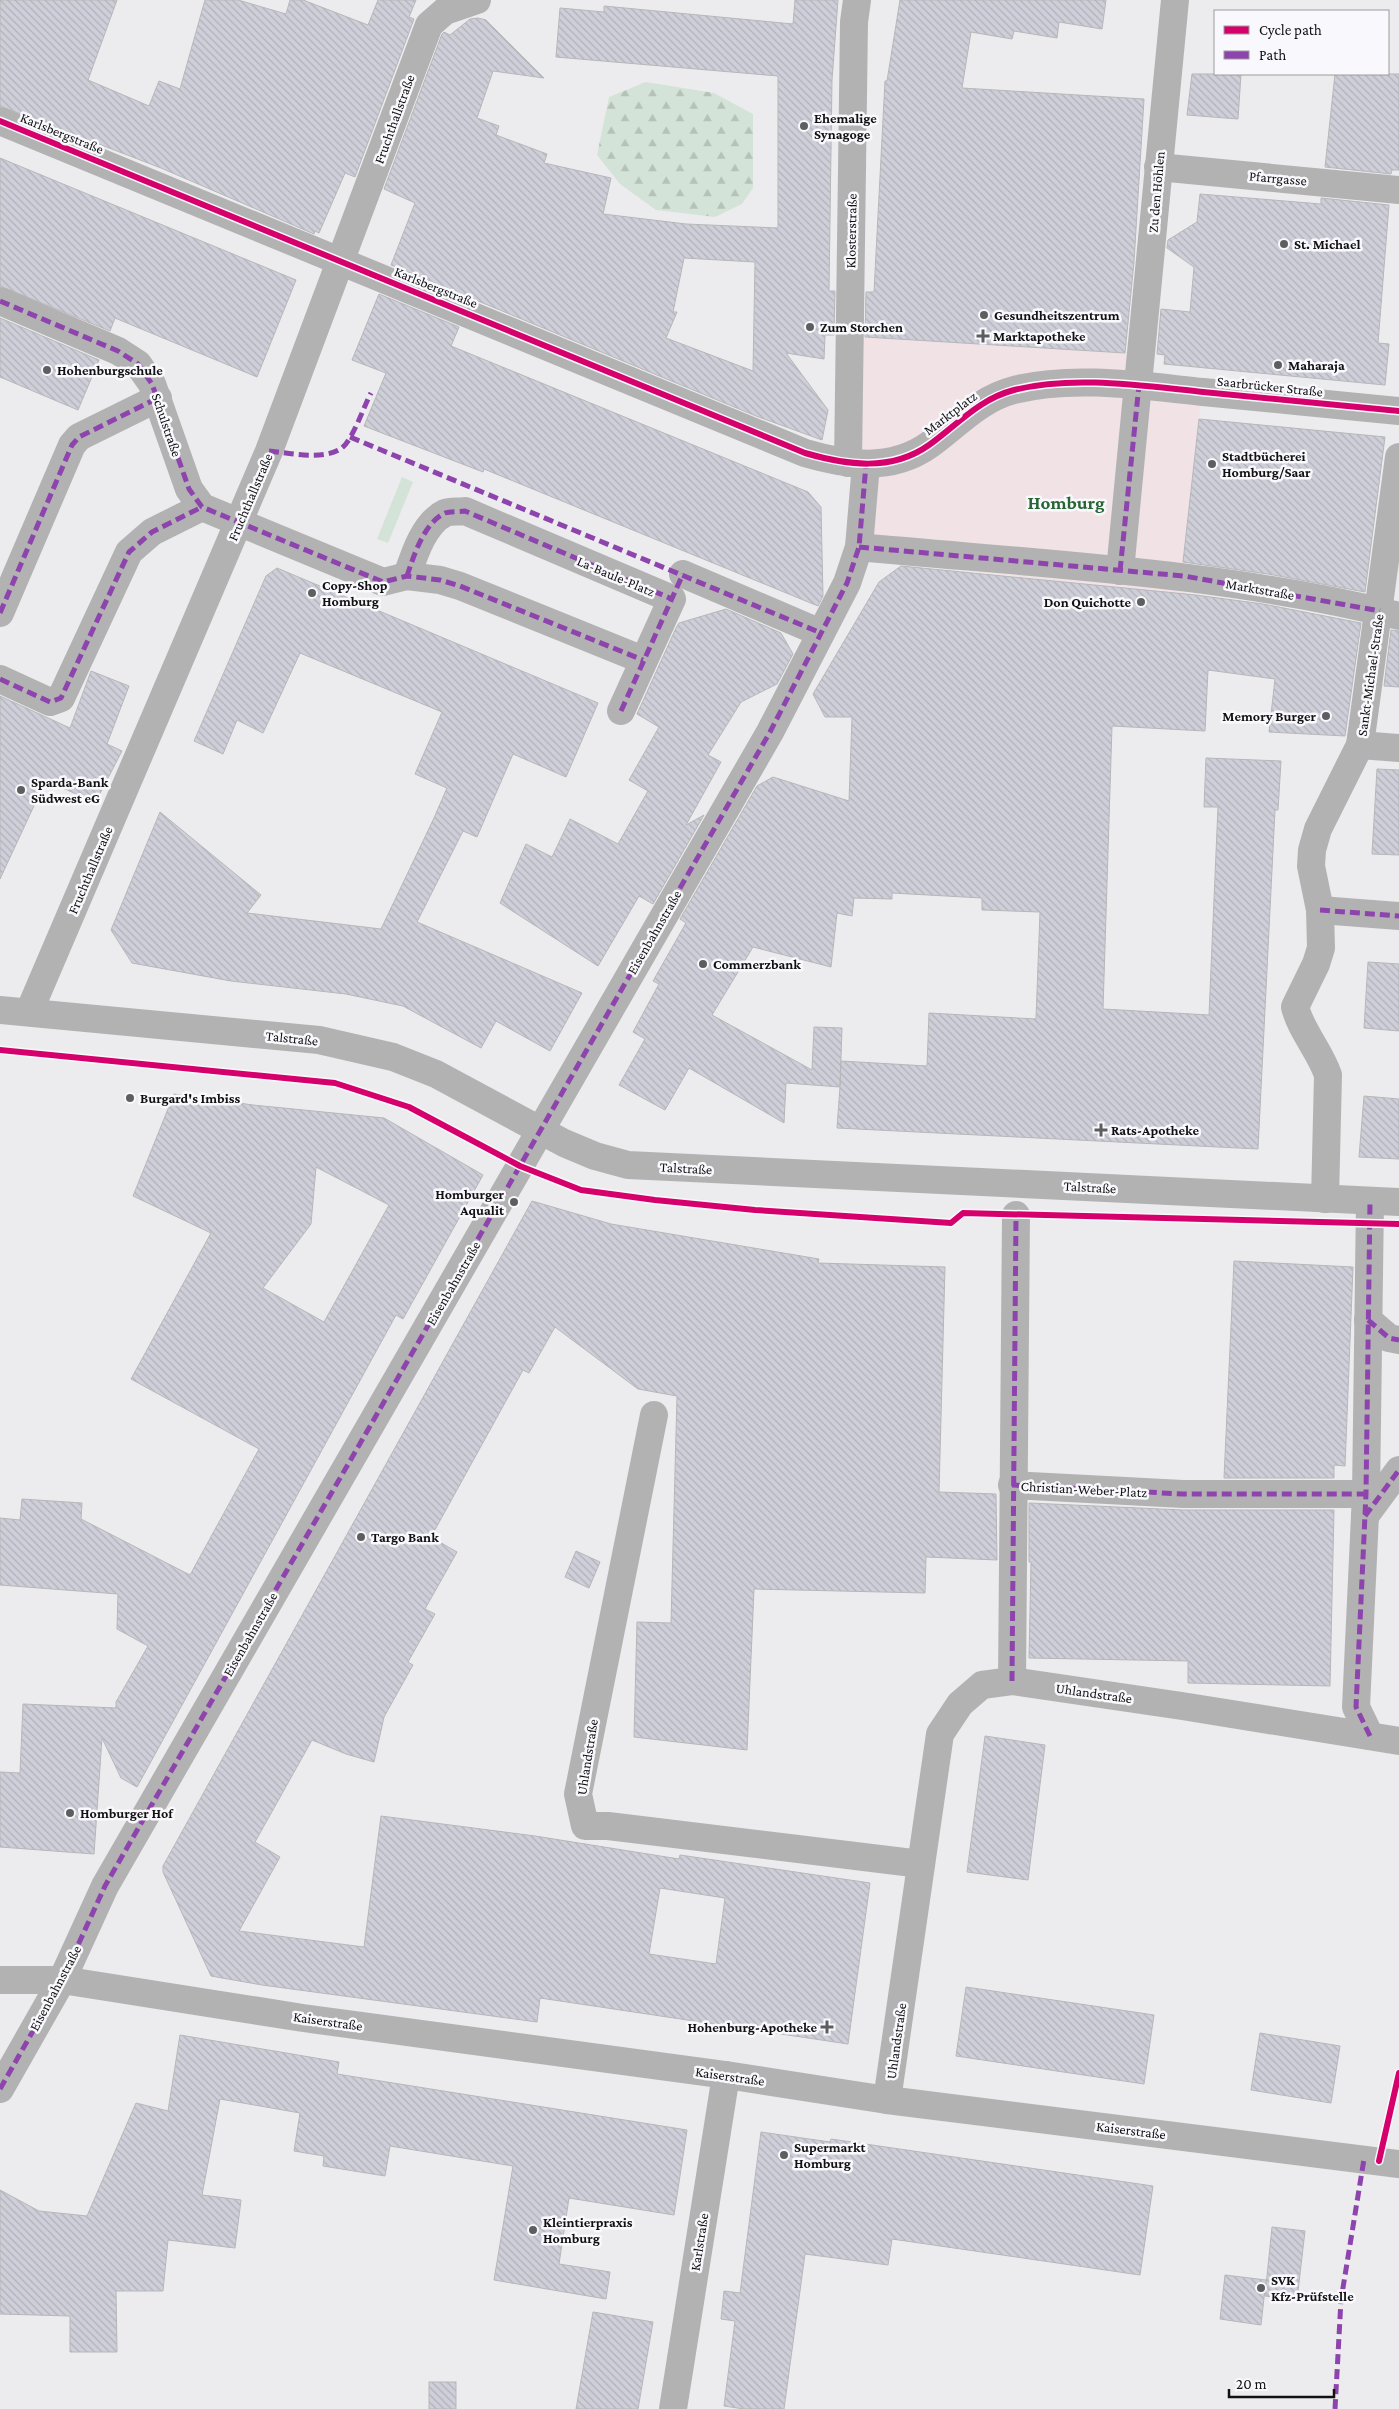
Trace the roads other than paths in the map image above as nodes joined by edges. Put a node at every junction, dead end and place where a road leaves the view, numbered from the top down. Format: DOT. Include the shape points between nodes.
graph roads {
  1 [pos="477,0"];
  2 [pos="857,0"];
  3 [pos="1175,0"];
  4 [pos="0,121"];
  5 [pos="1158,167"];
  6 [pos="1399,190"];
  7 [pos="341,262"];
  8 [pos="0,301"];
  9 [pos="1140,385"];
  10 [pos="158,398"];
  11 [pos="1399,411"];
  12 [pos="1399,457"];
  13 [pos="857,464"];
  14 [pos="202,506"];
  15 [pos="240,522"];
  16 [pos="859,547"];
  17 [pos="1120,571"];
  18 [pos="683,574"];
  19 [pos="407,576"];
  20 [pos="0,613"];
  21 [pos="1389,613"];
  22 [pos="821,634"];
  23 [pos="643,660"];
  24 [pos="0,680"];
  25 [pos="621,711"];
  26 [pos="1360,745"];
  27 [pos="1399,748"];
  28 [pos="1320,910"];
  29 [pos="1399,916"];
  30 [pos="0,1010"];
  31 [pos="29,1012"];
  32 [pos="539,1131"];
  33 [pos="1325,1198"];
  34 [pos="1370,1201"];
  35 [pos="1399,1202"];
  36 [pos="1016,1215"];
  37 [pos="1368,1320"];
  38 [pos="1399,1340"];
  39 [pos="654,1415"];
  40 [pos="1399,1470"];
  41 [pos="1012,1485"];
  42 [pos="1366,1505"];
  43 [pos="1012,1681"];
  44 [pos="1370,1736"];
  45 [pos="1399,1741"];
  46 [pos="921,1864"];
  47 [pos="0,1980"];
  48 [pos="62,1980"];
  49 [pos="726,2075"];
  50 [pos="0,2089"];
  51 [pos="887,2100"];
  52 [pos="1399,2164"];
  53 [pos="673,2409"];
  1 -- 7 [label="street, Fruchthallstraße" via="445,11 429,25"];
  2 -- 13 [label="street, Klosterstraße" via="854,32"];
  3 -- 5 [label="street, Zu den Höhlen"];
  4 -- 7 [label="street, Karlsbergstraße"];
  5 -- 6 [label="street, Pfarrgasse"];
  5 -- 9 [label="street, Zu den Höhlen"];
  7 -- 13 [label="street, Karlsbergstraße" via="805,453"];
  7 -- 15 [label="street, Fruchthallstraße"];
  8 -- 10 [label="street, Schulstraße" via="118,351 138,364"];
  9 -- 11 [label="street, Saarbrücker Straße"];
  9 -- 13 [label="street, Marktplatz" via="1056,383 1012,391 972,410 928,446 910,456 891,462"];
  9 -- 17 [label="street"];
  10 -- 14 [label="street, Schulstraße" via="190,489"];
  10 -- 20 [label="street" via="79,437 72,446"];
  12 -- 21 [label="street, Sankt-Michael-Straße"];
  13 -- 16 [label="street, Eisenbahnstraße"];
  14 -- 15 [label="street"];
  14 -- 24 [label="street" via="152,532 129,552 61,698 50,702"];
  15 -- 19 [label="street" via="383,582"];
  15 -- 31 [label="street, Fruchthallstraße"];
  16 -- 17 [label="street, Marktstraße"];
  16 -- 22 [label="street, Eisenbahnstraße" via="847,583"];
  17 -- 21 [label="street, Marktstraße" via="1184,576"];
  18 -- 22 [label="street"];
  19 -- 23 [label="street" via="460,586"];
  19 -- 23 [label="street, La-Baule-Platz" via="430,526 446,512 465,511 672,599"];
  21 -- 26 [label="street, Sankt-Michael-Straße"];
  22 -- 32 [label="street, Eisenbahnstraße" via="770,732"];
  23 -- 25 [label="street"];
  26 -- 27 [label="street"];
  26 -- 28 [label="street, Sankt-Michael-Straße" via="1318,829 1312,850 1311,866"];
  28 -- 29 [label="street"];
  28 -- 33 [label="street, Sankt-Michael-Straße" via="1321,948 1295,1007 1298,1021 1322,1057 1328,1075"];
  30 -- 31 [label="street, Talstraße"];
  31 -- 32 [label="street, Talstraße" via="318,1040 393,1057 436,1074"];
  32 -- 33 [label="street, Talstraße" via="595,1156 628,1165"];
  32 -- 48 [label="street, Eisenbahnstraße" via="106,1886"];
  33 -- 34 [label="street, Talstraße"];
  34 -- 35 [label="street, Talstraße"];
  34 -- 37 [label="street"];
  36 -- 41 [label="street, Christian-Weber-Platz"];
  37 -- 38 [label="street" via="1389,1338"];
  37 -- 42 [label="street"];
  39 -- 46 [label="street, Uhlandstraße" via="578,1794 585,1826 608,1826"];
  40 -- 42 [label="street"];
  41 -- 42 [label="street, Christian-Weber-Platz"];
  41 -- 43 [label="street"];
  42 -- 44 [label="street" via="1356,1708"];
  43 -- 44 [label="street, Uhlandstraße"];
  43 -- 46 [label="street, Uhlandstraße" via="982,1685 960,1704 940,1734"];
  44 -- 45 [label="street, Uhlandstraße"];
  46 -- 51 [label="street, Uhlandstraße"];
  47 -- 48 [label="street, Kaiserstraße"];
  48 -- 49 [label="street, Kaiserstraße" via="303,2018"];
  48 -- 50 [label="street, Eisenbahnstraße"];
  49 -- 51 [label="street, Kaiserstraße"];
  49 -- 53 [label="street, Karlstraße"];
  51 -- 52 [label="street, Kaiserstraße"];
}
